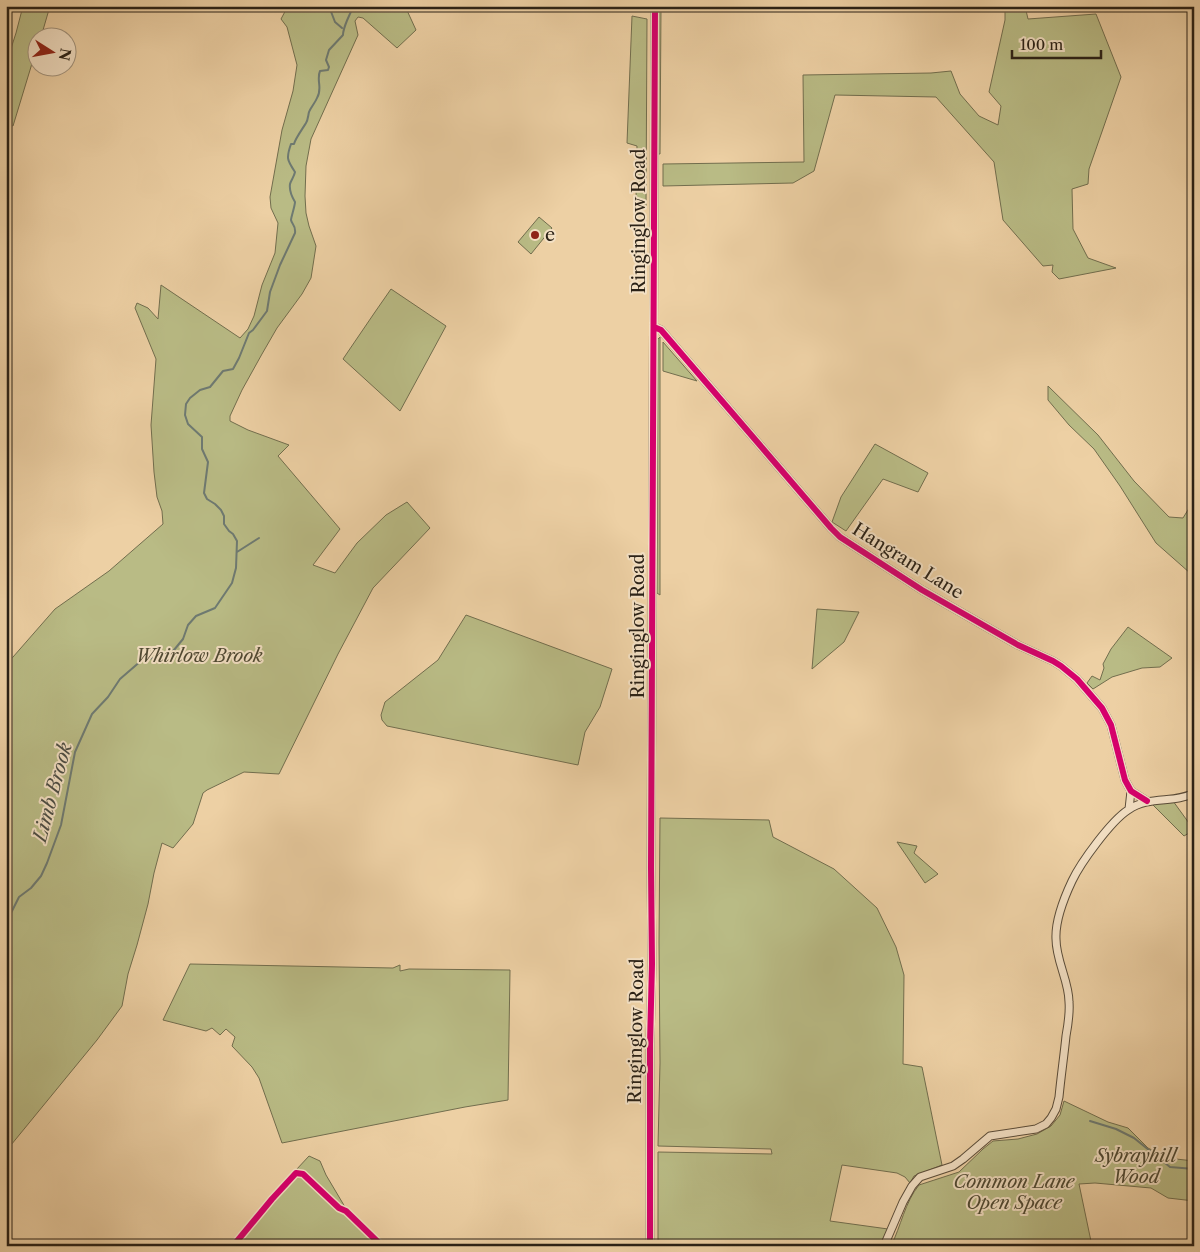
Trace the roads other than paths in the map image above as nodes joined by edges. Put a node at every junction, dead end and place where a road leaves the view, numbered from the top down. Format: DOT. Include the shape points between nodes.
graph roads {
  1 [pos="655,6"];
  2 [pos="654,326"];
  3 [pos="1132,791"];
  4 [pos="1194,793"];
  5 [pos="1147,801"];
  6 [pos="1129,809"];
  7 [pos="650,1246"];
  8 [pos="884,1246"];
  1 -- 2 [label="street, Ringinglow Road"];
  2 -- 3 [label="street, Hangram Lane" via="661,330 840,537 922,590 1053,661 1077,679 1102,708 1111,725 1124,780"];
  2 -- 7 [label="street, Ringinglow Road"];
  3 -- 5 [label="street"];
  3 -- 6 [label="street"];
  4 -- 5 [label="street" via="1181,798"];
  5 -- 6 [label="street"];
  6 -- 8 [label="street" via="1103,835 1077,872 1058,920 1058,956 1070,1000 1059,1096 1051,1118 1036,1130 990,1136 953,1166 920,1178 903,1202"];
}
